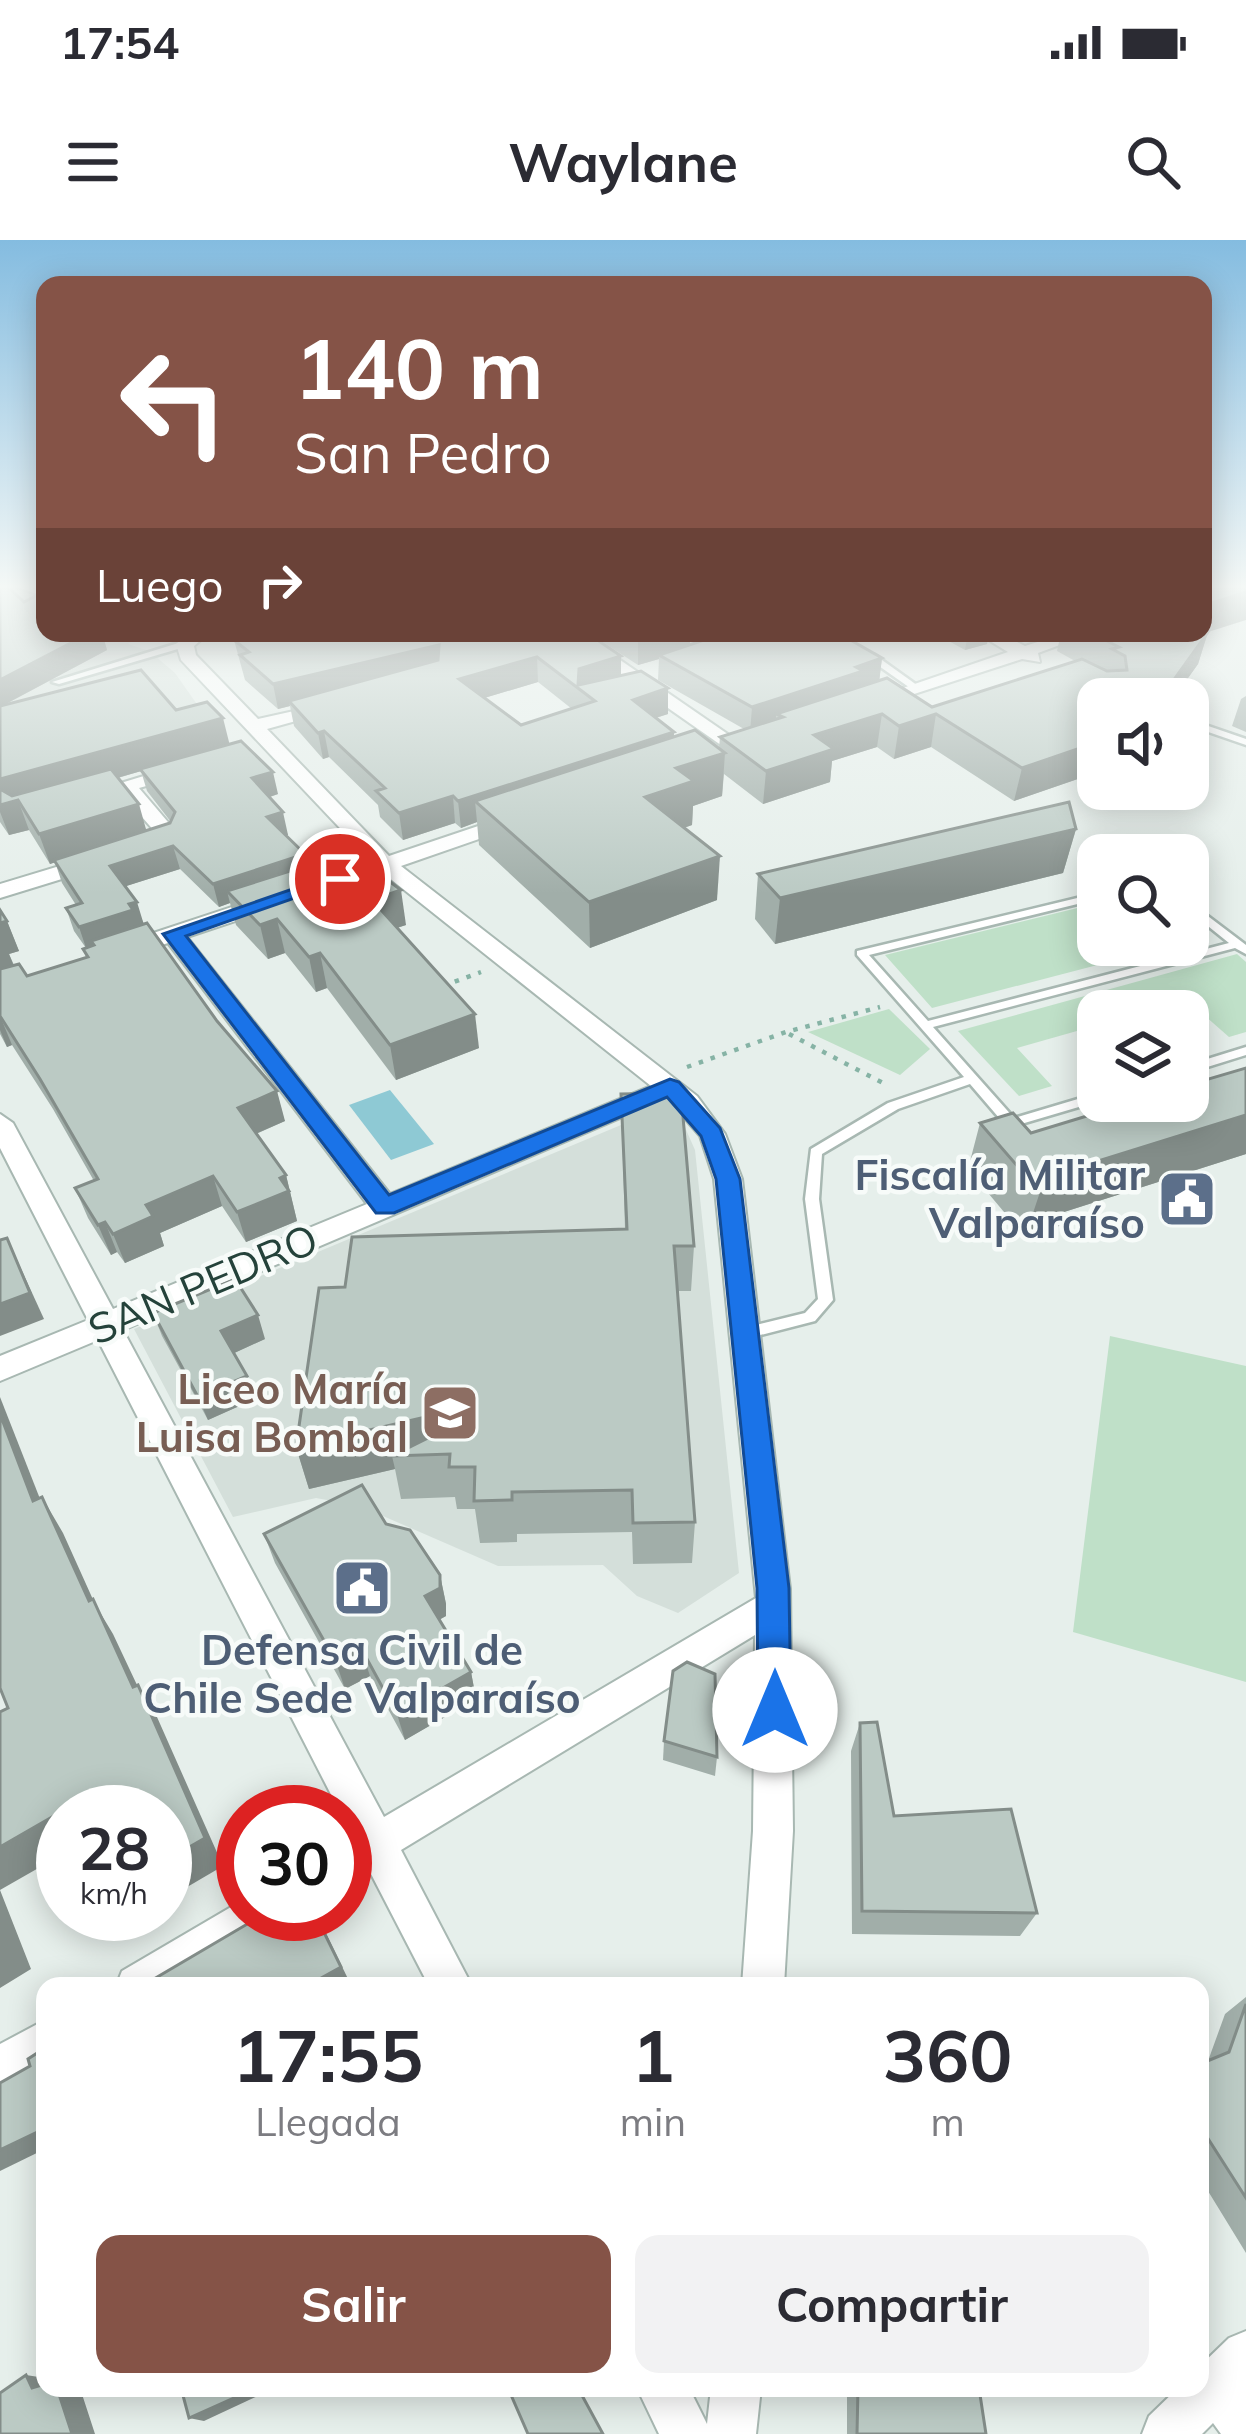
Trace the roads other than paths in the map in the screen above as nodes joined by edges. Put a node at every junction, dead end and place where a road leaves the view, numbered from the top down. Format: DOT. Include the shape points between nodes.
graph roads {
  1 [pos="215,689"];
  2 [pos="650,689"];
  3 [pos="912,689"];
  4 [pos="342,702"];
  5 [pos="848,710"];
  6 [pos="1209,729"];
  7 [pos="758,739"];
  8 [pos="258,742"];
  9 [pos="1246,742"];
  10 [pos="212,762"];
  11 [pos="126,785"];
  12 [pos="63,803"];
  13 [pos="543,811"];
  14 [pos="385,864"];
  15 [pos="353,875"];
  16 [pos="0,892"];
  17 [pos="298,893"];
  18 [pos="1077,901"];
  19 [pos="1209,921"];
  20 [pos="173,934"];
  21 [pos="1242,948"];
  22 [pos="86,963"];
  23 [pos="927,1025"];
  24 [pos="1246,1051"];
  25 [pos="1209,1062"];
  26 [pos="971,1079"];
  27 [pos="665,1082"];
  28 [pos="1077,1103"];
  29 [pos="0,1123"];
  30 [pos="385,1207"];
  31 [pos="106,1324"];
  32 [pos="746,1333"];
  33 [pos="0,1369"];
  34 [pos="773,1606"];
  35 [pos="329,1785"];
  36 [pos="372,1845"];
  37 [pos="372,1868"];
  38 [pos="216,1939"];
  39 [pos="152,1977"];
  40 [pos="445,1977"];
  41 [pos="764,1977"];
  42 [pos="36,2046"];
  43 [pos="0,2068"];
  44 [pos="1230,2370"];
  45 [pos="667,2397"];
  46 [pos="735,2397"];
  47 [pos="1203,2397"];
  48 [pos="1246,2426"];
  49 [pos="686,2434"];
  50 [pos="731,2434"];
  51 [pos="1167,2434"];
  1 -- 8 [label="street"];
  2 -- 7 [label="street" via="724,750"];
  3 -- 5 [label="street"];
  4 -- 8 [label="street"];
  6 -- 9 [label="lane"];
  8 -- 14 [label="street"];
  10 -- 11 [label="street"];
  11 -- 12 [label="street"];
  11 -- 16 [label="street" via="168,838"];
  13 -- 14 [label="street"];
  14 -- 15 [label="street"];
  14 -- 27 [label="street"];
  17 -- 20 [label="street"];
  18 -- 23 [label="lane" via="861,953"];
  19 -- 21 [label="lane"];
  20 -- 22 [label="street"];
  20 -- 30 [label="street"];
  21 -- 23 [label="lane"];
  23 -- 26 [label="lane"];
  24 -- 25 [label="lane"];
  26 -- 28 [label="lane" via="1011,1124"];
  26 -- 32 [label="lane" via="911,1098 816,1152 812,1199 826,1300 810,1317"];
  27 -- 30 [label="street, SAN PEDRO"];
  27 -- 32 [label="street" via="712,1134 728,1179"];
  29 -- 31 [label="street"];
  30 -- 31 [label="street, SAN PEDRO"];
  31 -- 33 [label="street, SAN PEDRO"];
  31 -- 35 [label="street"];
  32 -- 34 [label="street"];
  34 -- 36 [label="street"];
  34 -- 41 [label="street"];
  37 -- 40 [label="street"];
  38 -- 39 [label="street"];
  42 -- 43 [label="street"];
  44 -- 48 [label="street"];
  45 -- 49 [label="street"];
  46 -- 50 [label="street"];
  47 -- 51 [label="street"];
}
